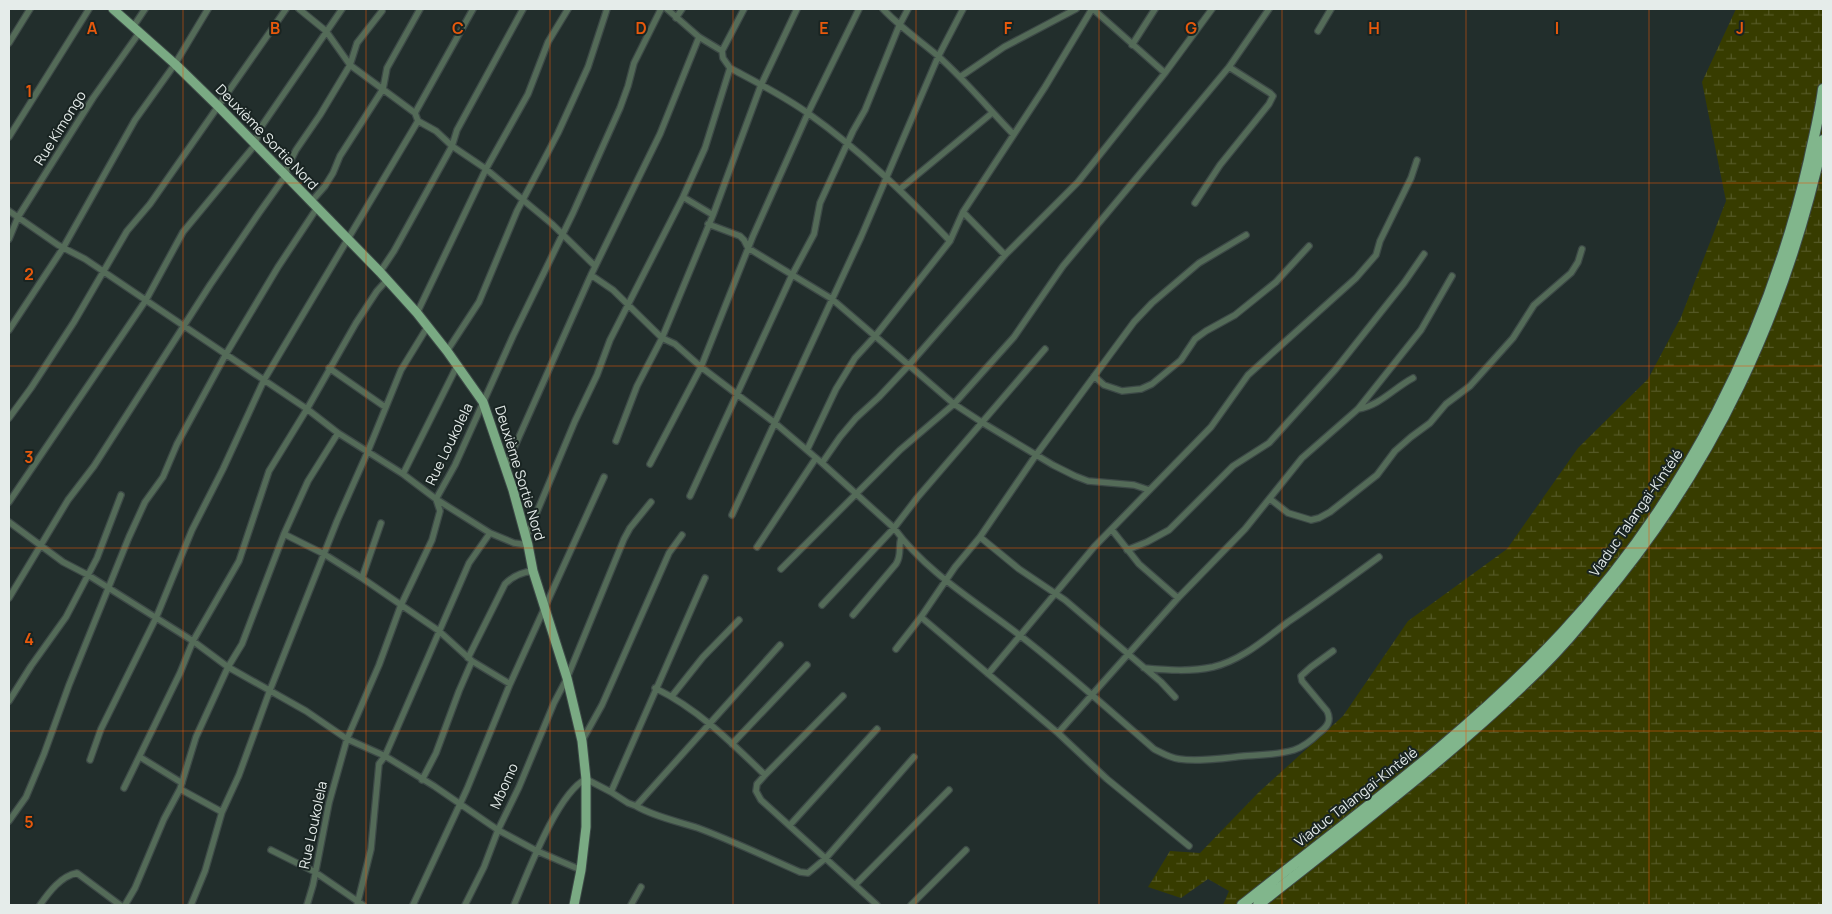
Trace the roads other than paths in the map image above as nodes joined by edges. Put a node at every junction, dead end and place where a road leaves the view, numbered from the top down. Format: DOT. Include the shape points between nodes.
graph roads {
  1 [pos="30,9"];
  2 [pos="89,9"];
  3 [pos="113,9"];
  4 [pos="145,9"];
  5 [pos="208,9"];
  6 [pos="286,9"];
  7 [pos="300,9"];
  8 [pos="342,9"];
  9 [pos="420,9"];
  10 [pos="472,9"];
  11 [pos="523,9"];
  12 [pos="568,9"];
  13 [pos="607,9"];
  14 [pos="661,9"];
  15 [pos="666,9"];
  16 [pos="682,9"];
  17 [pos="744,9"];
  18 [pos="797,9"];
  19 [pos="859,9"];
  20 [pos="883,9"];
  21 [pos="908,9"];
  22 [pos="963,9"];
  23 [pos="1076,9"];
  24 [pos="1093,9"];
  25 [pos="1155,9"];
  26 [pos="1212,9"];
  27 [pos="1269,9"];
  28 [pos="1331,9"];
  29 [pos="382,11"];
  30 [pos="676,18"];
  31 [pos="899,26"];
  32 [pos="136,30"];
  33 [pos="326,31"];
  34 [pos="1318,32"];
  35 [pos="700,37"];
  36 [pos="9,43"];
  37 [pos="1132,45"];
  38 [pos="722,51"];
  39 [pos="938,57"];
  40 [pos="175,64"];
  41 [pos="350,65"];
  42 [pos="1229,67"];
  43 [pos="730,68"];
  44 [pos="1165,73"];
  45 [pos="960,77"];
  46 [pos="761,85"];
  47 [pos="1823,88"];
  48 [pos="383,89"];
  49 [pos="219,106"];
  50 [pos="992,112"];
  51 [pos="415,113"];
  52 [pos="808,113"];
  53 [pos="418,121"];
  54 [pos="1013,134"];
  55 [pos="9,137"];
  56 [pos="1823,140"];
  57 [pos="847,143"];
  58 [pos="256,144"];
  59 [pos="452,146"];
  60 [pos="1416,160"];
  61 [pos="486,169"];
  62 [pos="286,175"];
  63 [pos="886,176"];
  64 [pos="900,189"];
  65 [pos="683,197"];
  66 [pos="522,200"];
  67 [pos="1195,203"];
  68 [pos="314,205"];
  69 [pos="9,211"];
  70 [pos="963,212"];
  71 [pos="712,215"];
  72 [pos="18,217"];
  73 [pos="708,224"];
  74 [pos="563,234"];
  75 [pos="1246,235"];
  76 [pos="9,239"];
  77 [pos="348,239"];
  78 [pos="950,240"];
  79 [pos="1309,246"];
  80 [pos="63,248"];
  81 [pos="748,248"];
  82 [pos="1582,249"];
  83 [pos="1424,254"];
  84 [pos="1005,255"];
  85 [pos="595,266"];
  86 [pos="104,272"];
  87 [pos="380,272"];
  88 [pos="591,275"];
  89 [pos="792,275"];
  90 [pos="1452,276"];
  91 [pos="387,280"];
  92 [pos="832,299"];
  93 [pos="146,300"];
  94 [pos="628,304"];
  95 [pos="417,313"];
  96 [pos="184,326"];
  97 [pos="428,326"];
  98 [pos="9,330"];
  99 [pos="876,335"];
  100 [pos="662,338"];
  101 [pos="1045,349"];
  102 [pos="447,351"];
  103 [pos="226,354"];
  104 [pos="909,365"];
  105 [pos="457,366"];
  106 [pos="701,367"];
  107 [pos="329,368"];
  108 [pos="1094,376"];
  109 [pos="1413,378"];
  110 [pos="264,380"];
  111 [pos="736,395"];
  112 [pos="483,402"];
  113 [pos="954,404"];
  114 [pos="385,407"];
  115 [pos="308,409"];
  116 [pos="1358,409"];
  117 [pos="9,418"];
  118 [pos="775,423"];
  119 [pos="983,423"];
  120 [pos="338,433"];
  121 [pos="616,442"];
  122 [pos="807,450"];
  123 [pos="368,451"];
  124 [pos="1036,455"];
  125 [pos="816,458"];
  126 [pos="822,463"];
  127 [pos="650,464"];
  128 [pos="506,466"];
  129 [pos="403,474"];
  130 [pos="604,477"];
  131 [pos="1149,490"];
  132 [pos="121,495"];
  133 [pos="856,495"];
  134 [pos="690,496"];
  135 [pos="436,499"];
  136 [pos="1270,499"];
  137 [pos="9,502"];
  138 [pos="651,502"];
  139 [pos="732,515"];
  140 [pos="9,522"];
  141 [pos="381,523"];
  142 [pos="894,528"];
  143 [pos="1112,530"];
  144 [pos="490,533"];
  145 [pos="284,534"];
  146 [pos="682,535"];
  147 [pos="980,537"];
  148 [pos="902,538"];
  149 [pos="527,541"];
  150 [pos="40,546"];
  151 [pos="757,547"];
  152 [pos="1127,550"];
  153 [pos="324,554"];
  154 [pos="1379,557"];
  155 [pos="781,569"];
  156 [pos="533,571"];
  157 [pos="88,575"];
  158 [pos="362,578"];
  159 [pos="704,578"];
  160 [pos="946,581"];
  161 [pos="108,588"];
  162 [pos="1056,594"];
  163 [pos="9,598"];
  164 [pos="1178,598"];
  165 [pos="401,605"];
  166 [pos="822,605"];
  167 [pos="545,607"];
  168 [pos="853,615"];
  169 [pos="921,617"];
  170 [pos="156,618"];
  171 [pos="739,620"];
  172 [pos="439,631"];
  173 [pos="1019,635"];
  174 [pos="193,640"];
  175 [pos="780,645"];
  176 [pos="896,649"];
  177 [pos="1333,651"];
  178 [pos="1128,654"];
  179 [pos="470,659"];
  180 [pos="807,665"];
  181 [pos="228,667"];
  182 [pos="1144,668"];
  183 [pos="988,674"];
  184 [pos="567,678"];
  185 [pos="510,684"];
  186 [pos="655,688"];
  187 [pos="270,690"];
  188 [pos="672,696"];
  189 [pos="843,696"];
  190 [pos="1092,696"];
  191 [pos="1175,697"];
  192 [pos="9,701"];
  193 [pos="710,723"];
  194 [pos="878,729"];
  195 [pos="1058,733"];
  196 [pos="347,739"];
  197 [pos="582,741"];
  198 [pos="732,744"];
  199 [pos="385,756"];
  200 [pos="140,757"];
  201 [pos="914,757"];
  202 [pos="90,760"];
  203 [pos="765,774"];
  204 [pos="586,779"];
  205 [pos="422,780"];
  206 [pos="181,786"];
  207 [pos="124,788"];
  208 [pos="949,790"];
  209 [pos="611,792"];
  210 [pos="460,805"];
  211 [pos="636,806"];
  212 [pos="222,812"];
  213 [pos="9,821"];
  214 [pos="790,825"];
  215 [pos="498,830"];
  216 [pos="1190,846"];
  217 [pos="272,850"];
  218 [pos="966,850"];
  219 [pos="537,851"];
  220 [pos="826,858"];
  221 [pos="581,870"];
  222 [pos="316,872"];
  223 [pos="855,885"];
  224 [pos="641,887"];
  225 [pos="359,904"];
  226 [pos="40,905"];
  227 [pos="120,905"];
  228 [pos="125,905"];
  229 [pos="191,905"];
  230 [pos="307,905"];
  231 [pos="413,905"];
  232 [pos="465,905"];
  233 [pos="514,905"];
  234 [pos="574,905"];
  235 [pos="631,905"];
  236 [pos="877,905"];
  237 [pos="911,905"];
  238 [pos="1242,905"];
  239 [pos="1258,905"];
  1 -- 36 [label="street"];
  2 -- 55 [label="street"];
  3 -- 32 [label="main road, Deuxième Sortie Nord"];
  4 -- 32 [label="street, Rue Kimongo"];
  5 -- 40 [label="street"];
  6 -- 49 [label="street"];
  7 -- 33 [label="street"];
  8 -- 33 [label="street"];
  9 -- 48 [label="street" via="387,68"];
  10 -- 51 [label="street"];
  11 -- 59 [label="street" via="456,130"];
  12 -- 61 [label="street" via="548,42 528,94"];
  13 -- 66 [label="street" via="588,67"];
  14 -- 74 [label="street, Rue Loukolela" via="634,63 620,108"];
  15 -- 30 [label="street"];
  16 -- 30 [label="street"];
  17 -- 38 [label="street"];
  18 -- 46 [label="street"];
  19 -- 52 [label="street"];
  20 -- 31 [label="street"];
  21 -- 31 [label="street"];
  22 -- 39 [label="street"];
  23 -- 45 [label="street" via="1004,47"];
  24 -- 37 [label="street"];
  24 -- 54 [label="street"];
  25 -- 37 [label="street"];
  26 -- 44 [label="street"];
  27 -- 42 [label="street"];
  28 -- 34 [label="street"];
  29 -- 41 [label="street" via="357,43"];
  30 -- 35 [label="street"];
  31 -- 39 [label="street"];
  31 -- 57 [label="street" via="865,110"];
  32 -- 40 [label="main road, Deuxième Sortie Nord"];
  32 -- 72 [label="street, Rue Kimongo"];
  33 -- 41 [label="street"];
  33 -- 58 [label="street" via="259,130"];
  35 -- 38 [label="street"];
  35 -- 85 [label="street" via="660,134"];
  37 -- 44 [label="street"];
  38 -- 43 [label="street"];
  39 -- 45 [label="street"];
  39 -- 63 [label="street"];
  40 -- 49 [label="main road, Deuxième Sortie Nord"];
  40 -- 80 [label="street" via="128,131"];
  41 -- 48 [label="street"];
  41 -- 62 [label="street" via="296,150"];
  42 -- 67 [label="street" via="1272,96"];
  42 -- 113 [label="street" via="1063,266 1014,338"];
  43 -- 46 [label="street"];
  43 -- 65 [label="street" via="705,148"];
  44 -- 84 [label="street" via="1078,182"];
  45 -- 50 [label="street"];
  46 -- 52 [label="street"];
  46 -- 71 [label="street"];
  47 -- 238 [label="highway, Viaduc Talangaï-Kintélé" via="1803,187 1764,307 1740,365 1688,464 1636,543 1562,632 1467,725"];
  48 -- 51 [label="street"];
  48 -- 68 [label="street" via="340,156"];
  49 -- 58 [label="main road, Deuxième Sortie Nord"];
  49 -- 86 [label="street" via="150,204 127,231"];
  50 -- 54 [label="street"];
  50 -- 64 [label="street"];
  51 -- 53 [label="street"];
  52 -- 57 [label="street"];
  52 -- 81 [label="street"];
  53 -- 59 [label="street" via="436,131"];
  53 -- 77 [label="street"];
  54 -- 70 [label="street"];
  56 -- 239 [label="highway, Viaduc Talangaï-Kintélé" via="1798,239 1765,329 1711,442 1643,549 1568,639 1473,732"];
  57 -- 63 [label="street"];
  57 -- 89 [label="street" via="817,210 814,234"];
  58 -- 62 [label="main road, Deuxième Sortie Nord"];
  58 -- 93 [label="street" via="183,232"];
  59 -- 61 [label="street"];
  59 -- 87 [label="street"];
  60 -- 131 [label="street" via="1376,255 1356,278 1248,375 1210,427"];
  61 -- 66 [label="street"];
  61 -- 95 [label="street"];
  62 -- 68 [label="main road, Deuxième Sortie Nord"];
  62 -- 96 [label="street"];
  63 -- 64 [label="street"];
  63 -- 92 [label="street"];
  64 -- 78 [label="street"];
  65 -- 71 [label="street"];
  65 -- 94 [label="street"];
  66 -- 74 [label="street"];
  66 -- 102 [label="street" via="479,302"];
  68 -- 77 [label="main road, Deuxième Sortie Nord"];
  68 -- 103 [label="street"];
  69 -- 72 [label="street"];
  70 -- 78 [label="street"];
  70 -- 84 [label="street"];
  71 -- 73 [label="street"];
  72 -- 76 [label="street, Rue Kimongo"];
  72 -- 80 [label="street"];
  73 -- 81 [label="street" via="740,236"];
  73 -- 100 [label="street"];
  74 -- 85 [label="street"];
  74 -- 112 [label="street, Rue Loukolela"];
  75 -- 108 [label="street" via="1199,263 1152,303"];
  77 -- 87 [label="main road, Deuxième Sortie Nord"];
  77 -- 110 [label="street"];
  78 -- 99 [label="street"];
  79 -- 108 [label="street" via="1276,282 1235,315 1195,340 1181,360 1152,384 1122,391 1104,385"];
  80 -- 86 [label="street"];
  80 -- 98 [label="street"];
  81 -- 89 [label="street"];
  81 -- 106 [label="street"];
  82 -- 136 [label="street" via="1571,273 1534,305 1513,338 1470,386 1410,437 1377,475 1330,512 1311,520 1288,513"];
  83 -- 152 [label="street" via="1335,370 1269,443 1233,466 1169,530"];
  84 -- 104 [label="street"];
  85 -- 88 [label="street"];
  86 -- 93 [label="street"];
  86 -- 117 [label="street"];
  87 -- 91 [label="main road, Deuxième Sortie Nord"];
  88 -- 94 [label="street"];
  88 -- 128 [label="street"];
  89 -- 92 [label="street"];
  89 -- 111 [label="street"];
  90 -- 116 [label="street" via="1421,330"];
  91 -- 95 [label="main road, Deuxième Sortie Nord"];
  91 -- 107 [label="street"];
  92 -- 99 [label="street"];
  92 -- 118 [label="street"];
  93 -- 96 [label="street"];
  93 -- 137 [label="street"];
  94 -- 100 [label="street"];
  94 -- 149 [label="street" via="575,421"];
  95 -- 97 [label="main road, Deuxième Sortie Nord"];
  96 -- 103 [label="street"];
  96 -- 150 [label="street"];
  97 -- 102 [label="main road, Deuxième Sortie Nord"];
  97 -- 114 [label="street" via="408,357"];
  99 -- 104 [label="street"];
  99 -- 122 [label="street" via="855,358 836,389"];
  100 -- 106 [label="street" via="675,344"];
  100 -- 121 [label="street" via="637,386"];
  101 -- 119 [label="street"];
  102 -- 105 [label="main road, Deuxième Sortie Nord"];
  103 -- 110 [label="street"];
  103 -- 161 [label="street" via="177,444 163,477 145,502"];
  104 -- 113 [label="street"];
  104 -- 126 [label="street" via="840,436"];
  105 -- 112 [label="main road, Deuxième Sortie Nord"];
  105 -- 129 [label="street"];
  106 -- 111 [label="street"];
  106 -- 127 [label="street"];
  107 -- 114 [label="street"];
  107 -- 115 [label="street"];
  108 -- 124 [label="street"];
  109 -- 116 [label="street" via="1367,408"];
  110 -- 115 [label="street"];
  110 -- 170 [label="street" via="192,530"];
  111 -- 118 [label="street"];
  111 -- 134 [label="street"];
  112 -- 128 [label="main road, Deuxième Sortie Nord"];
  112 -- 135 [label="street, Rue Loukolela"];
  113 -- 119 [label="street"];
  113 -- 133 [label="street" via="900,450"];
  114 -- 123 [label="street"];
  115 -- 120 [label="street"];
  115 -- 174 [label="street" via="269,471 239,561"];
  116 -- 136 [label="street" via="1302,458"];
  118 -- 122 [label="street"];
  118 -- 139 [label="street"];
  119 -- 124 [label="street"];
  119 -- 142 [label="street"];
  120 -- 123 [label="street"];
  120 -- 145 [label="street" via="308,481"];
  122 -- 125 [label="street"];
  123 -- 129 [label="street"];
  123 -- 153 [label="street"];
  124 -- 131 [label="street" via="1088,481 1134,485"];
  124 -- 147 [label="street"];
  125 -- 126 [label="street"];
  125 -- 151 [label="street"];
  126 -- 133 [label="street"];
  128 -- 149 [label="main road, Deuxième Sortie Nord"];
  129 -- 135 [label="street"];
  130 -- 167 [label="street"];
  131 -- 143 [label="street"];
  132 -- 157 [label="street"];
  133 -- 142 [label="street"];
  133 -- 155 [label="street"];
  135 -- 144 [label="street"];
  135 -- 165 [label="street, Rue Loukolela" via="440,511 432,540"];
  136 -- 164 [label="street" via="1246,529"];
  138 -- 184 [label="street, Mbomo" via="624,539"];
  140 -- 150 [label="street"];
  141 -- 158 [label="street"];
  142 -- 148 [label="street"];
  142 -- 166 [label="street"];
  143 -- 152 [label="street"];
  143 -- 162 [label="street"];
  144 -- 149 [label="street" via="514,544"];
  144 -- 172 [label="street" via="469,563"];
  145 -- 153 [label="street"];
  145 -- 181 [label="street" via="242,644"];
  146 -- 197 [label="street" via="670,553 602,705"];
  147 -- 160 [label="street"];
  147 -- 162 [label="street"];
  148 -- 160 [label="street"];
  148 -- 168 [label="street" via="898,546 900,558"];
  149 -- 156 [label="main road, Deuxième Sortie Nord"];
  150 -- 157 [label="street"];
  150 -- 163 [label="street"];
  152 -- 164 [label="street"];
  153 -- 158 [label="street"];
  153 -- 187 [label="street"];
  154 -- 182 [label="street" via="1270,637 1233,659 1196,670"];
  156 -- 167 [label="main road, Deuxième Sortie Nord"];
  156 -- 179 [label="street" via="512,578 502,589"];
  157 -- 161 [label="street"];
  157 -- 192 [label="street" via="66,617"];
  158 -- 165 [label="street"];
  159 -- 186 [label="street"];
  160 -- 169 [label="street"];
  160 -- 173 [label="street"];
  161 -- 170 [label="street"];
  161 -- 213 [label="street" via="44,754 26,796"];
  162 -- 173 [label="street"];
  162 -- 178 [label="street"];
  164 -- 178 [label="street"];
  165 -- 172 [label="street"];
  165 -- 196 [label="street, Rue Loukolela"];
  167 -- 184 [label="main road, Deuxième Sortie Nord"];
  167 -- 185 [label="street"];
  169 -- 176 [label="street"];
  169 -- 183 [label="street"];
  170 -- 174 [label="street"];
  170 -- 202 [label="street" via="101,729"];
  171 -- 188 [label="street" via="703,657"];
  172 -- 179 [label="street"];
  172 -- 199 [label="street"];
  173 -- 183 [label="street"];
  173 -- 190 [label="street"];
  174 -- 181 [label="street"];
  174 -- 200 [label="street"];
  175 -- 193 [label="street"];
  177 -- 190 [label="street" via="1301,676 1327,711 1328,724 1306,744 1283,753 1178,759 1154,748"];
  178 -- 182 [label="street"];
  178 -- 190 [label="street"];
  179 -- 185 [label="street"];
  179 -- 205 [label="street" via="436,753"];
  180 -- 198 [label="street"];
  181 -- 187 [label="street"];
  181 -- 206 [label="street" via="196,737"];
  182 -- 191 [label="street"];
  183 -- 195 [label="street"];
  184 -- 197 [label="main road, Deuxième Sortie Nord"];
  184 -- 215 [label="street, Mbomo"];
  185 -- 210 [label="street"];
  186 -- 188 [label="street"];
  186 -- 209 [label="street"];
  187 -- 196 [label="street"];
  187 -- 212 [label="street" via="239,776"];
  188 -- 193 [label="street"];
  189 -- 203 [label="street"];
  190 -- 195 [label="street"];
  193 -- 198 [label="street"];
  193 -- 211 [label="street"];
  194 -- 214 [label="street"];
  195 -- 216 [label="street" via="1101,774"];
  196 -- 199 [label="street"];
  196 -- 222 [label="street, Rue Loukolela" via="329,803"];
  197 -- 204 [label="main road, Deuxième Sortie Nord"];
  198 -- 203 [label="street"];
  199 -- 205 [label="street"];
  199 -- 225 [label="street" via="379,764 371,850"];
  200 -- 206 [label="street"];
  200 -- 207 [label="street"];
  201 -- 220 [label="street"];
  203 -- 214 [label="street" via="757,784 758,796"];
  204 -- 209 [label="street"];
  204 -- 219 [label="street" via="573,788"];
  204 -- 221 [label="main road, Deuxième Sortie Nord" via="586,828"];
  205 -- 210 [label="street"];
  206 -- 212 [label="street"];
  206 -- 228 [label="street"];
  208 -- 223 [label="street"];
  209 -- 211 [label="street"];
  210 -- 215 [label="street"];
  210 -- 231 [label="street"];
  211 -- 220 [label="street" via="736,843 800,872 808,873"];
  212 -- 229 [label="street" via="205,871"];
  214 -- 220 [label="street"];
  215 -- 219 [label="street"];
  215 -- 232 [label="street, Mbomo"];
  217 -- 222 [label="street"];
  218 -- 237 [label="street"];
  219 -- 221 [label="street"];
  219 -- 233 [label="street"];
  220 -- 223 [label="street"];
  221 -- 234 [label="main road, Deuxième Sortie Nord"];
  222 -- 225 [label="street"];
  222 -- 230 [label="street, Rue Loukolela"];
  223 -- 236 [label="street"];
  224 -- 235 [label="street"];
  226 -- 227 [label="street" via="56,885 77,873"];
}
